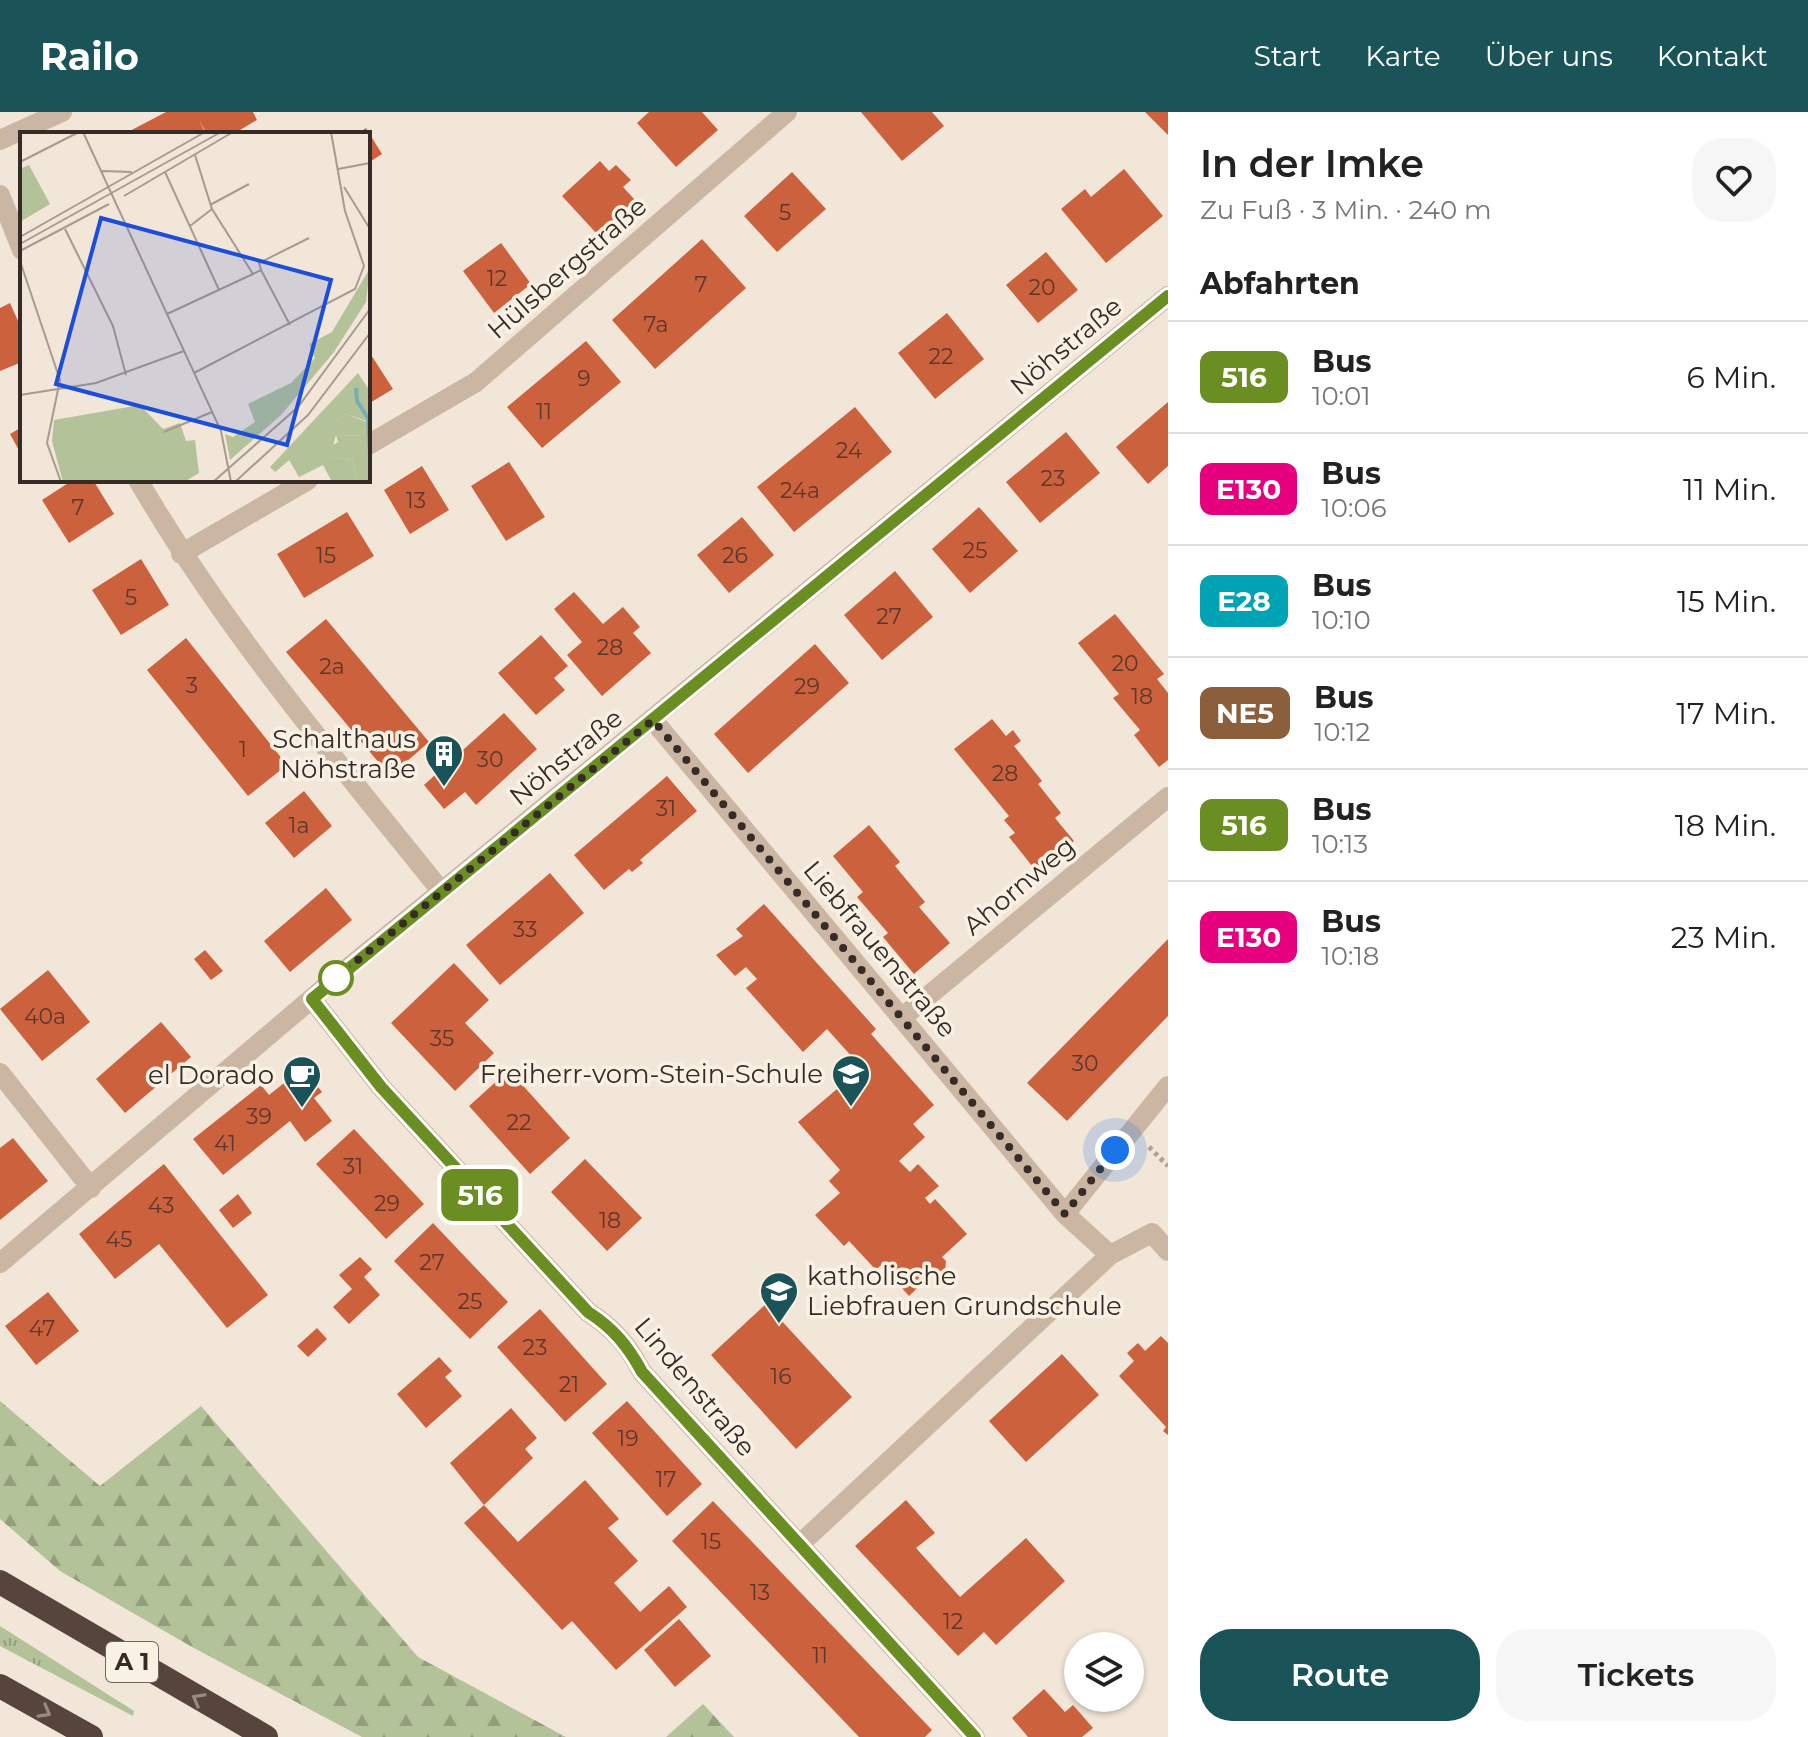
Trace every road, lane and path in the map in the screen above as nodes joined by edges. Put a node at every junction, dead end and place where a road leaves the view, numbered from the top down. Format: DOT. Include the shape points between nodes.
graph roads {
  1 [pos="62,112"];
  2 [pos="787,112"];
  3 [pos="0,140"];
  4 [pos="0,195"];
  5 [pos="20,245"];
  6 [pos="1168,296"];
  7 [pos="370,444"];
  8 [pos="139,482"];
  9 [pos="305,482"];
  10 [pos="181,554"];
  11 [pos="653,720"];
  12 [pos="1168,797"];
  13 [pos="442,892"];
  14 [pos="312,999"];
  15 [pos="904,1016"];
  16 [pos="0,1073"];
  17 [pos="1168,1086"];
  18 [pos="91,1188"];
  19 [pos="1065,1214"];
  20 [pos="1168,1251"];
  21 [pos="1110,1255"];
  22 [pos="0,1263"];
  23 [pos="799,1545"];
  24 [pos="0,1582"];
  25 [pos="0,1686"];
  26 [pos="91,1737"];
  27 [pos="266,1737"];
  28 [pos="975,1737"];
  1 -- 3 [label="street"];
  2 -- 7 [label="street, Hülsbergstraße" via="476,382"];
  4 -- 5 [label="street"];
  6 -- 11 [label="street, Nöhstraße"];
  8 -- 10 [label="street"];
  9 -- 10 [label="street"];
  10 -- 13 [label="street" via="267,674"];
  11 -- 13 [label="street, Nöhstraße"];
  11 -- 15 [label="street, Liebfrauenstraße"];
  12 -- 15 [label="street, Ahornweg"];
  13 -- 14 [label="street, Nöhstraße"];
  14 -- 18 [label="street, Nöhstraße"];
  14 -- 23 [label="street, Lindenstraße" via="381,1087 588,1312 609,1325 642,1372"];
  15 -- 19 [label="street, Liebfrauenstraße"];
  16 -- 18 [label="street"];
  17 -- 19 [label="street"];
  18 -- 22 [label="street, Nöhstraße"];
  19 -- 21 [label="street, Liebfrauenstraße"];
  20 -- 21 [label="street" via="1152,1233"];
  21 -- 23 [label="street"];
  23 -- 28 [label="street, Lindenstraße"];
  27 -- 24 [label="highway, A 1, one-way"];
  25 -- 26 [label="highway, one-way"];
}
